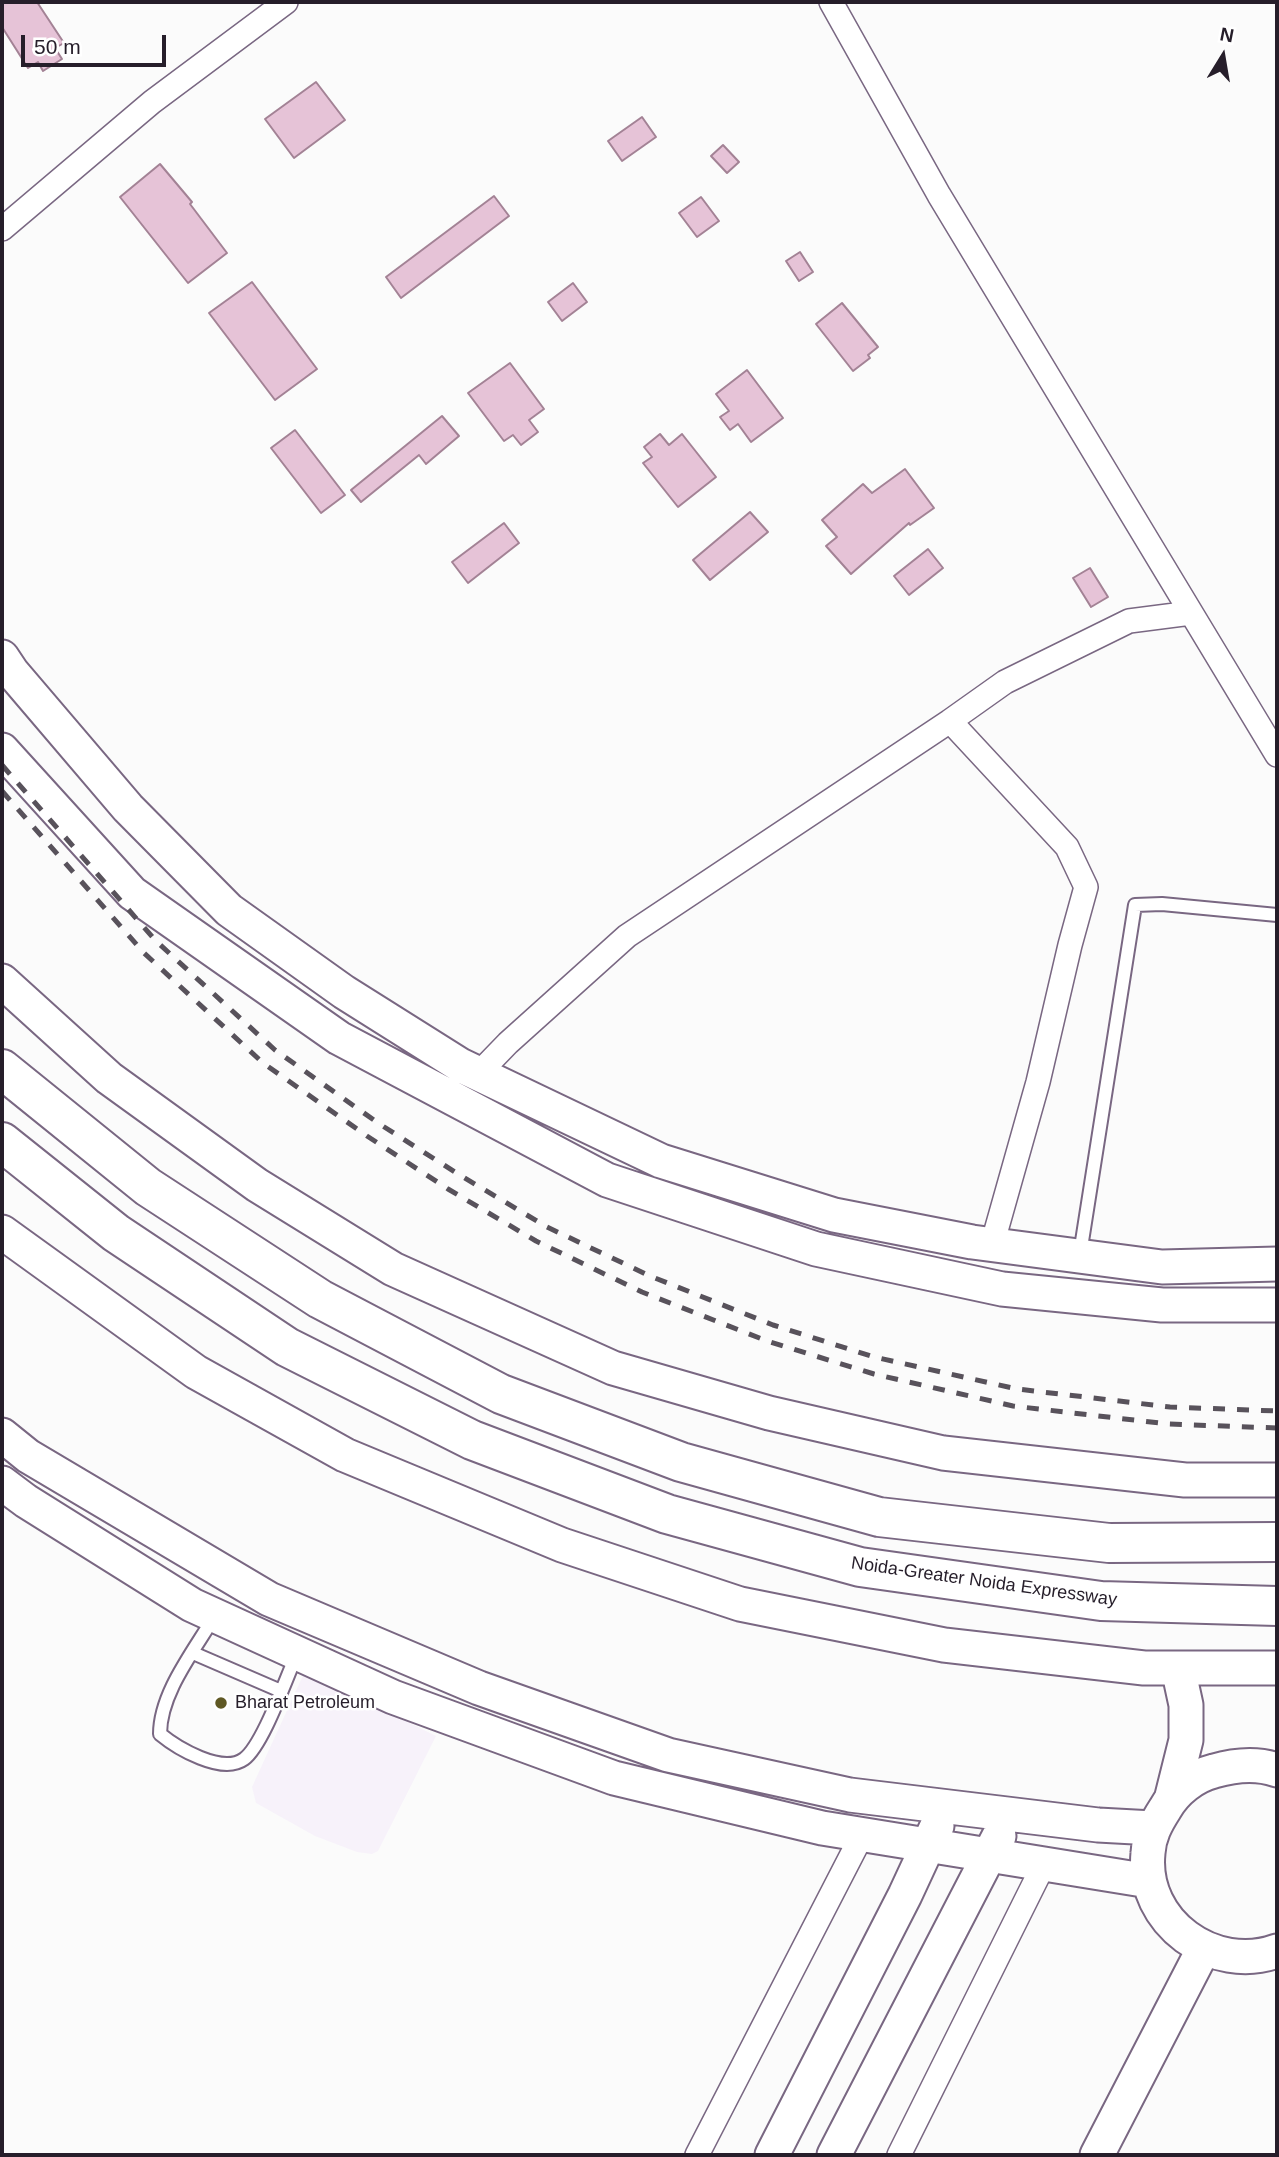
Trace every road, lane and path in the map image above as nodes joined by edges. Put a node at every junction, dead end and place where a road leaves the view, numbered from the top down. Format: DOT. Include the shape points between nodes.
graph roads {
  1 [pos="286,2"];
  2 [pos="831,2"];
  3 [pos="2,229"];
  4 [pos="1191,613"];
  5 [pos="2,657"];
  6 [pos="950,721"];
  7 [pos="2,751"];
  8 [pos="1277,755"];
  9 [pos="1277,915"];
  10 [pos="2,981"];
  11 [pos="2,1069"];
  12 [pos="478,1073"];
  13 [pos="2,1142"];
  14 [pos="2,1232"];
  15 [pos="992,1245"];
  16 [pos="1080,1256"];
  17 [pos="1277,1264"];
  18 [pos="1277,1304"];
  19 [pos="2,1435"];
  20 [pos="1277,1480"];
  21 [pos="2,1483"];
  22 [pos="163,1536"];
  23 [pos="1277,1542"];
  24 [pos="140,1572"];
  25 [pos="1277,1606"];
  26 [pos="216,1615"];
  27 [pos="193,1653"];
  28 [pos="298,1653"];
  29 [pos="1178,1668"];
  30 [pos="1277,1668"];
  31 [pos="281,1691"];
  32 [pos="1277,1770"];
  33 [pos="1172,1796"];
  34 [pos="946,1807"];
  35 [pos="1010,1815"];
  36 [pos="1153,1828"];
  37 [pos="862,1835"];
  38 [pos="928,1845"];
  39 [pos="990,1855"];
  40 [pos="1044,1864"];
  41 [pos="1149,1881"];
  42 [pos="1204,1948"];
  43 [pos="1277,1951"];
  44 [pos="698,2155"];
  45 [pos="772,2155"];
  46 [pos="834,2155"];
  47 [pos="899,2155"];
  48 [pos="1097,2155"];
  1 -- 3 [label="street" via="152,102"];
  2 -- 4 [label="street" via="939,195"];
  4 -- 6 [label="street" via="1129,621 1004,682"];
  4 -- 8 [label="street"];
  5 -- 12 [label="street" via="128,808 229,910 344,992"];
  6 -- 12 [label="street" via="627,936"];
  6 -- 15 [label="street" via="1067,847 1086,887"];
  7 -- 18 [label="street" via="143,901 338,1038 607,1180 816,1249 1002,1289 1162,1305"];
  9 -- 16 [label="lane" via="1135,905"];
  10 -- 20 [label="street" via="109,1078 257,1185 393,1269 613,1368 769,1413 943,1453 1185,1480"];
  11 -- 23 [label="highway" via="148,1188 320,1299 501,1394 681,1462 879,1517 1109,1543"];
  12 -- 15 [label="street" via="661,1161 834,1215"];
  13 -- 25 [label="highway, Noida-Greater Noida Expressway" via="116,1233 287,1347 472,1440 667,1514 860,1567 1101,1601"];
  14 -- 29 [label="street" via="196,1371 310,1436 345,1455 562,1545 740,1604 917,1640"];
  15 -- 16 [label="street"];
  16 -- 17 [label="street" via="1162,1267"];
  19 -- 22 [label="street" via="28,1456"];
  21 -- 24 [label="street"];
  22 -- 24 [label="street"];
  22 -- 34 [label="street" via="269,1599 479,1688 668,1755 850,1795"];
  24 -- 26 [label="street"];
  26 -- 27 [label="lane"];
  26 -- 28 [label="street"];
  27 -- 31 [label="lane"];
  27 -- 31 [label="lane" via="167,1696 160,1718 160,1734 188,1753 232,1765 244,1759 257,1744"];
  28 -- 31 [label="lane"];
  28 -- 37 [label="street" via="393,1697 614,1778"];
  29 -- 30 [label="street"];
  29 -- 33 [label="street" via="1186,1705 1186,1740"];
  32 -- 33 [label="street" via="1237,1764 1202,1774"];
  33 -- 36 [label="street"];
  34 -- 35 [label="street"];
  34 -- 38 [label="street"];
  35 -- 36 [label="street"];
  35 -- 39 [label="street"];
  36 -- 41 [label="street" via="1147,1854"];
  37 -- 38 [label="street"];
  37 -- 44 [label="street"];
  38 -- 39 [label="street"];
  38 -- 45 [label="street"];
  39 -- 40 [label="street"];
  39 -- 46 [label="street"];
  40 -- 41 [label="street"];
  40 -- 47 [label="street"];
  41 -- 42 [label="street" via="1163,1915 1189,1941"];
  42 -- 43 [label="street" via="1223,1956 1260,1957"];
  42 -- 48 [label="street"];
}
